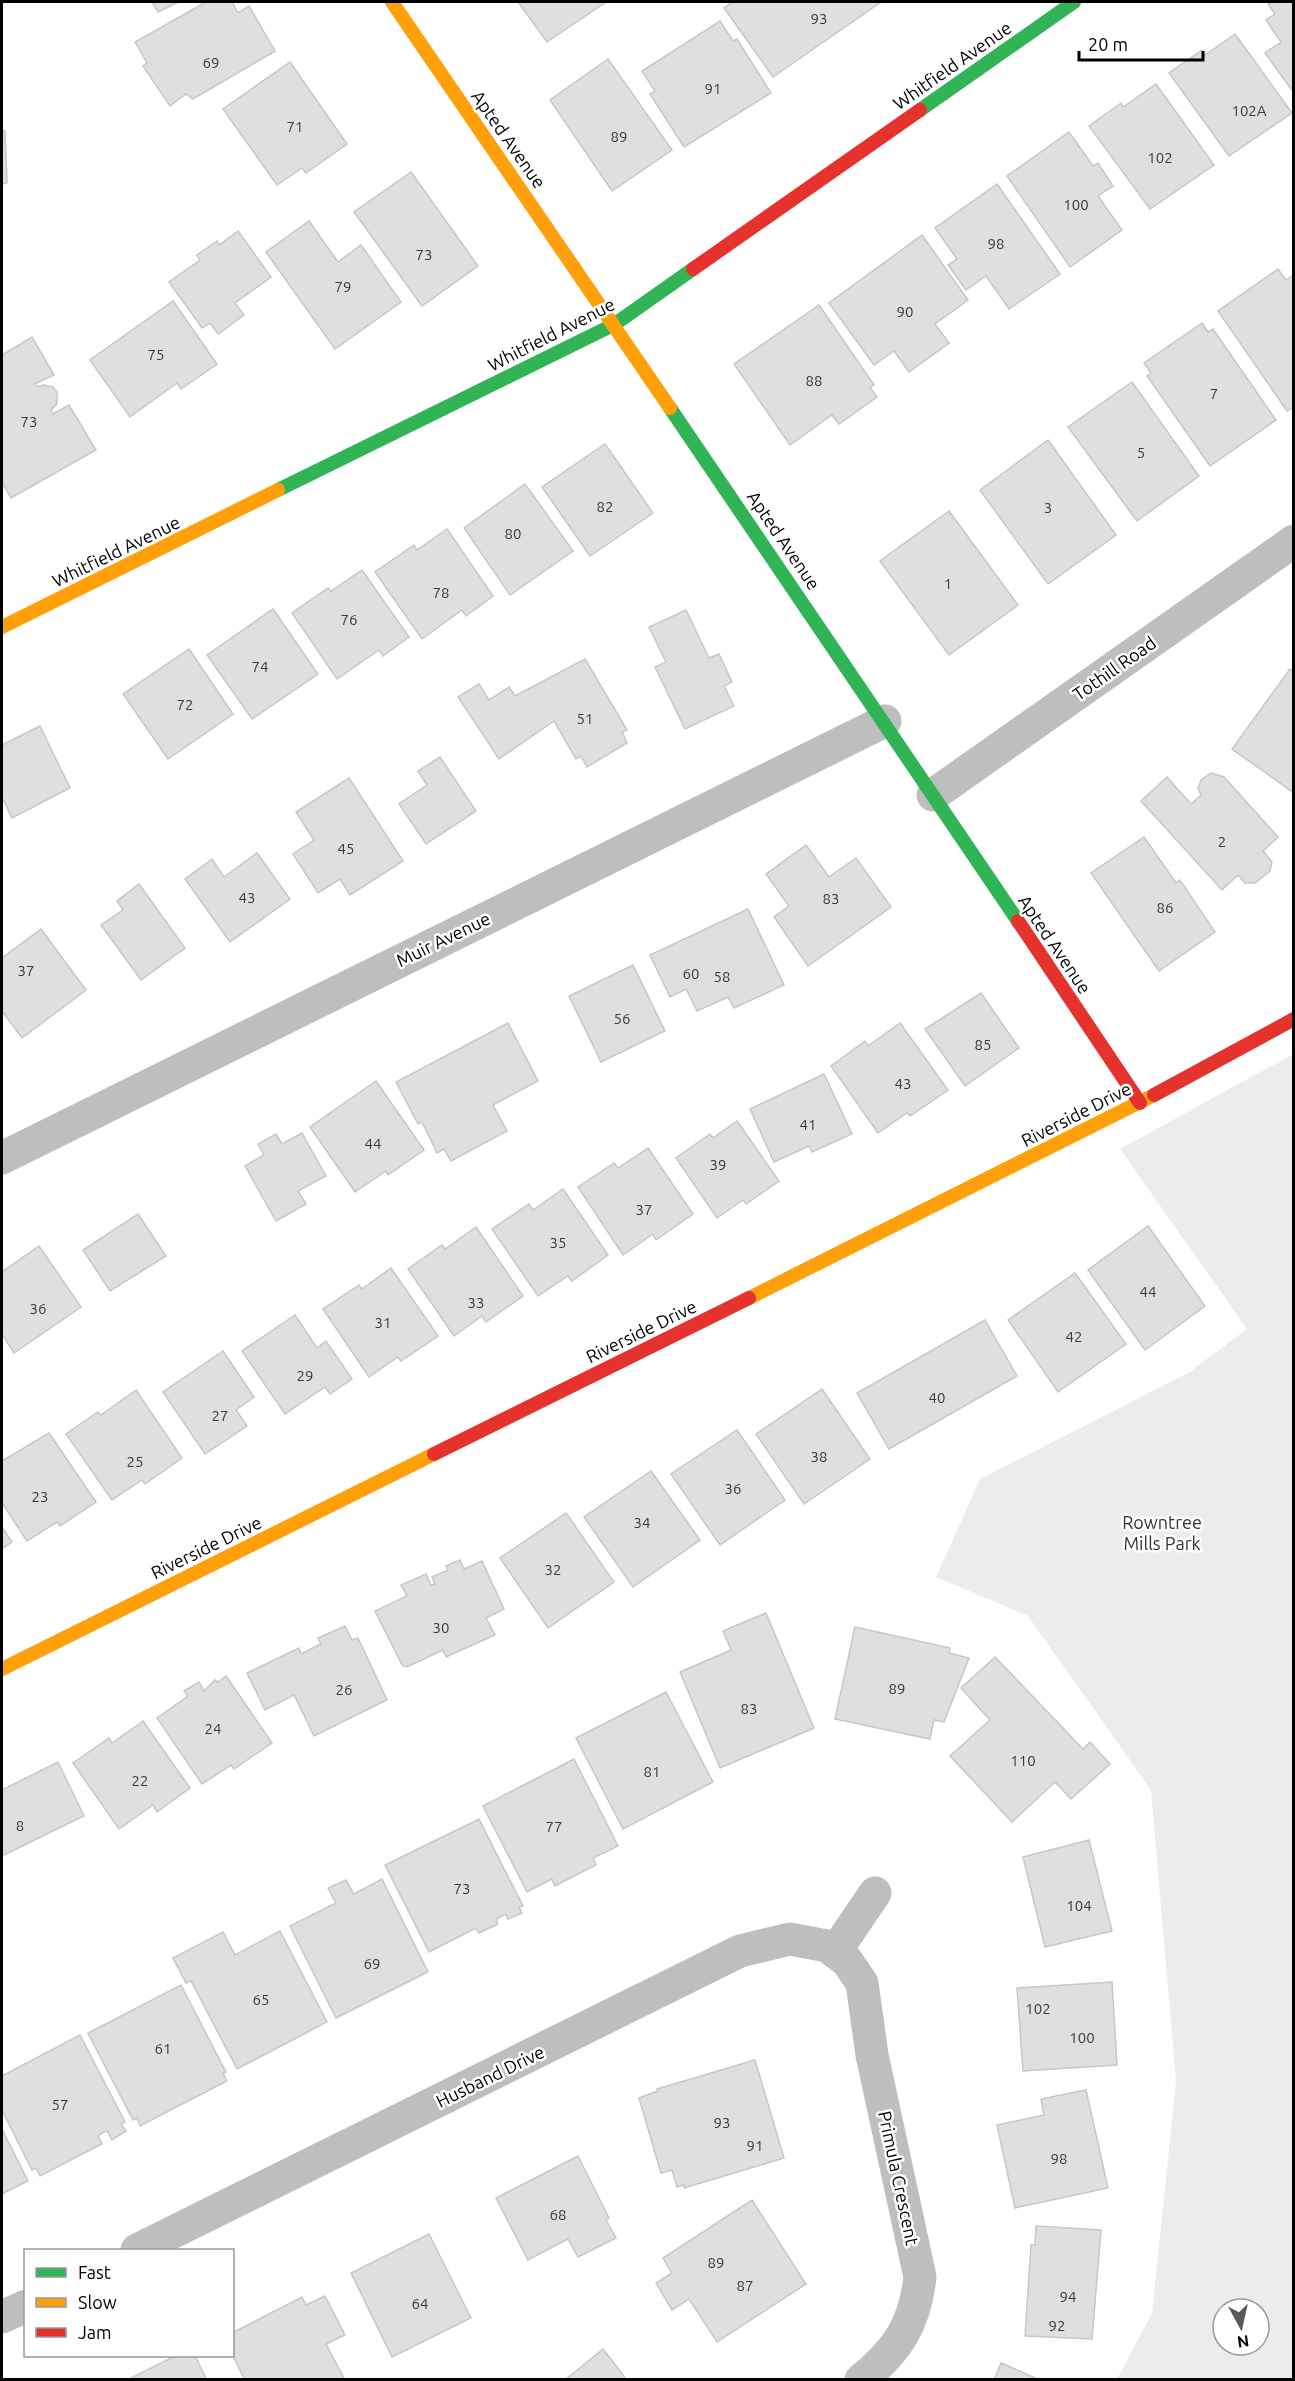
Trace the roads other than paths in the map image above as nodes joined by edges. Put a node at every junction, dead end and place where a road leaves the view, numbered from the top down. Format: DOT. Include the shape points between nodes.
graph roads {
  1 [pos="392,2"];
  2 [pos="1074,2"];
  3 [pos="615,324"];
  4 [pos="1293,541"];
  5 [pos="2,627"];
  6 [pos="885,721"];
  7 [pos="933,795"];
  8 [pos="1293,1019"];
  9 [pos="1140,1103"];
  10 [pos="2,1158"];
  11 [pos="2,1669"];
  12 [pos="875,1893"];
  13 [pos="841,1957"];
  14 [pos="139,2249"];
  15 [pos="24,2307"];
  16 [pos="2,2317"];
  17 [pos="861,2379"];
  1 -- 3 [label="street, Apted Avenue"];
  2 -- 3 [label="street, Whitfield Avenue"];
  3 -- 5 [label="street, Whitfield Avenue"];
  3 -- 6 [label="street, Apted Avenue"];
  4 -- 7 [label="street, Tothill Road"];
  6 -- 7 [label="street, Apted Avenue"];
  6 -- 10 [label="street, Muir Avenue"];
  7 -- 9 [label="street, Apted Avenue"];
  8 -- 9 [label="street, Riverside Drive"];
  9 -- 11 [label="street, Riverside Drive"];
  12 -- 13 [label="street"];
  13 -- 14 [label="street, Husband Drive" via="827,1946 790,1940 740,1951"];
  13 -- 17 [label="street, Primula Crescent" via="862,1983 872,2055 920,2277 910,2323 881,2364"];
  15 -- 16 [label="street"];
}
